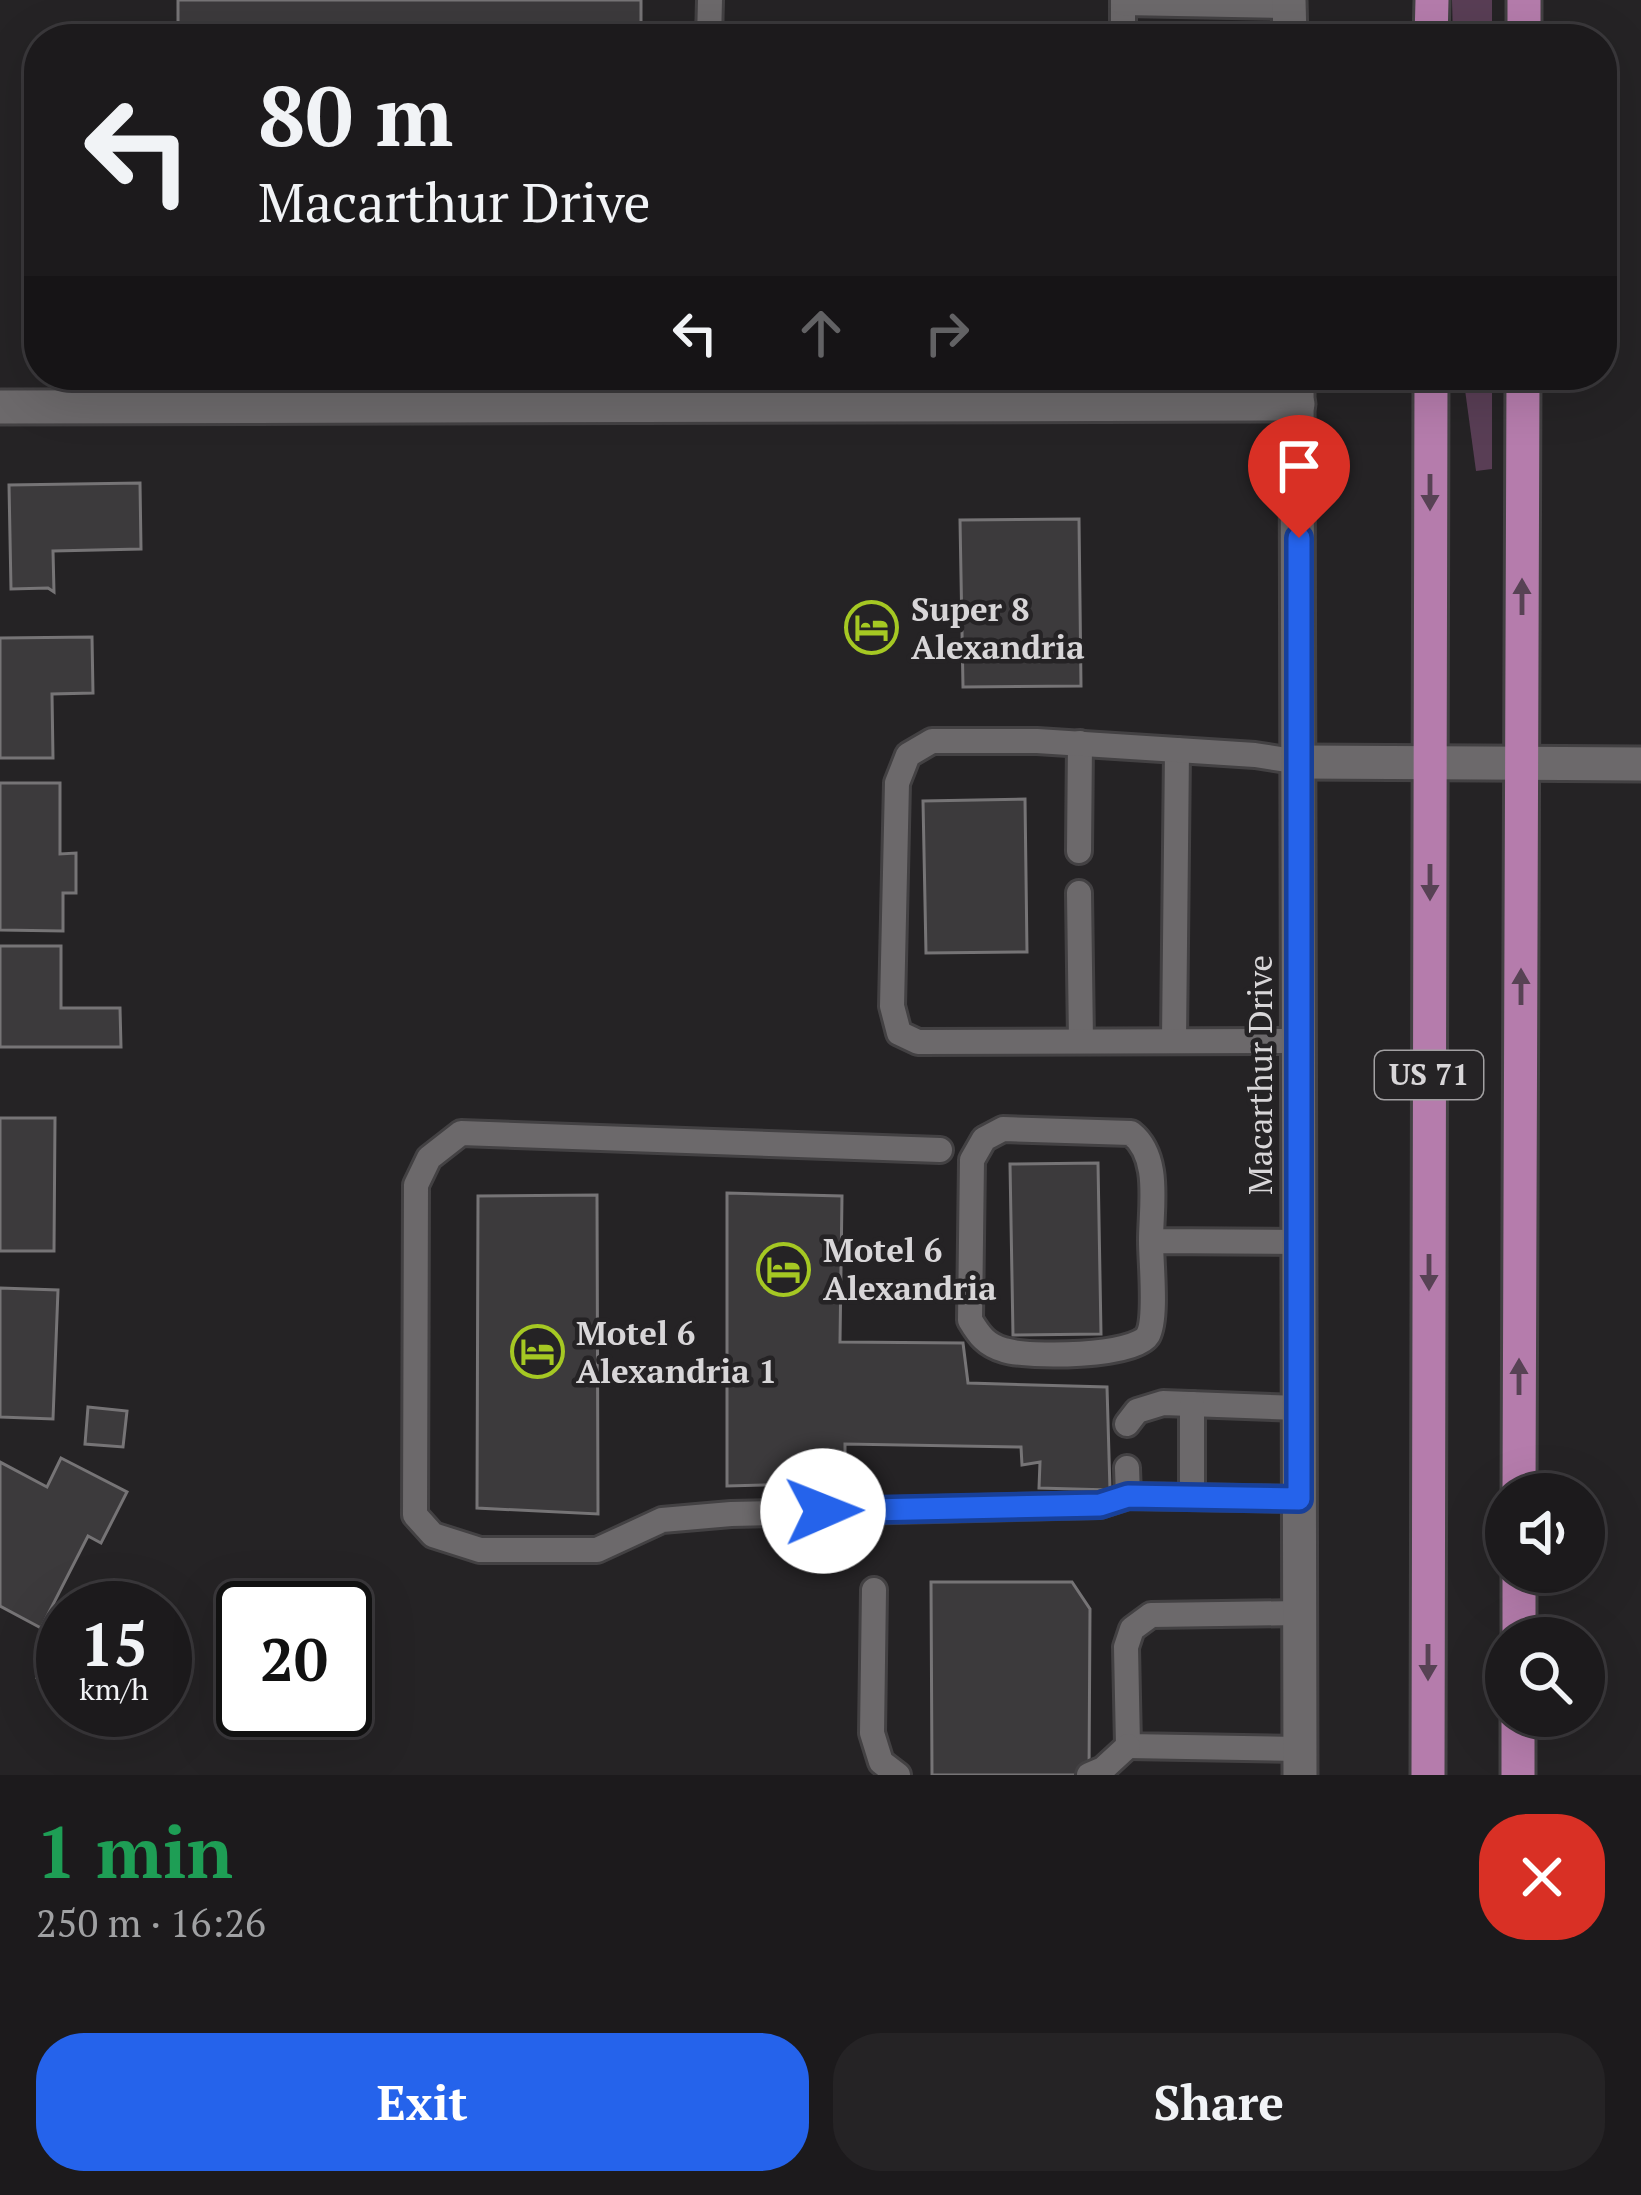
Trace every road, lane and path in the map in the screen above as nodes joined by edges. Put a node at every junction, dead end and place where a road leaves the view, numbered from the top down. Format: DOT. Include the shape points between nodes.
graph roads {
  1 [pos="1123,1"];
  2 [pos="1289,15"];
  3 [pos="882,390"];
  4 [pos="1297,390"];
  5 [pos="1431,390"];
  6 [pos="1523,390"];
  7 [pos="0,407"];
  8 [pos="1080,743"];
  9 [pos="1177,750"];
  10 [pos="1300,762"];
  11 [pos="1641,764"];
  12 [pos="1430,765"];
  13 [pos="1521,765"];
  14 [pos="1079,851"];
  15 [pos="1086,907"];
  16 [pos="1081,1041"];
  17 [pos="1174,1041"];
  18 [pos="1300,1041"];
  19 [pos="940,1150"];
  20 [pos="1151,1241"];
  21 [pos="1299,1242"];
  22 [pos="1192,1404"];
  23 [pos="1299,1408"];
  24 [pos="1127,1424"];
  25 [pos="1127,1468"];
  26 [pos="1519,1473"];
  27 [pos="1128,1496"];
  28 [pos="1192,1498"];
  29 [pos="1299,1499"];
  30 [pos="874,1590"];
  31 [pos="1299,1612"];
  32 [pos="1518,1737"];
  33 [pos="1128,1746"];
  34 [pos="1300,1762"];
  35 [pos="898,1775"];
  36 [pos="1089,1775"];
  37 [pos="1428,1775"];
  38 [pos="1518,1775"];
  1 -- 2 [label="lane"];
  3 -- 4 [label="street"];
  3 -- 7 [label="street"];
  4 -- 10 [label="street, Macarthur Drive"];
  5 -- 12 [label="highway, US 71, one-way"];
  13 -- 6 [label="highway, US 71, one-way"];
  8 -- 9 [label="lane"];
  8 -- 14 [label="lane" via="1089,813"];
  8 -- 16 [label="lane" via="932,741 908,755 897,783 892,1006 899,1033 918,1042"];
  9 -- 10 [label="lane"];
  9 -- 17 [label="lane" via="1165,814 1164,964"];
  10 -- 12 [label="street"];
  10 -- 18 [label="street, Macarthur Drive"];
  11 -- 13 [label="street"];
  12 -- 13 [label="street"];
  12 -- 37 [label="highway, US 71, one-way"];
  26 -- 13 [label="highway, US 71, one-way"];
  15 -- 16 [label="lane" via="1090,964"];
  16 -- 17 [label="lane"];
  17 -- 18 [label="lane"];
  18 -- 21 [label="street, Macarthur Drive"];
  19 -- 27 [label="lane" via="460,1133 429,1158 416,1186 415,1515 433,1535 480,1550 597,1550 662,1520 1100,1505"];
  20 -- 20 [label="lane" via="1151,1331 1140,1345 1006,1352 982,1340 970,1320 972,1160 984,1138 1004,1130 1131,1133 1150,1156"];
  20 -- 21 [label="lane"];
  21 -- 23 [label="street, Macarthur Drive"];
  22 -- 23 [label="lane"];
  22 -- 24 [label="lane" via="1150,1407"];
  22 -- 28 [label="lane"];
  23 -- 29 [label="street, Macarthur Drive"];
  25 -- 27 [label="lane"];
  27 -- 28 [label="lane"];
  28 -- 29 [label="lane"];
  29 -- 31 [label="street, Macarthur Drive"];
  30 -- 35 [label="lane" via="872,1733 881,1762"];
  31 -- 33 [label="lane" via="1151,1615 1132,1629"];
  31 -- 34 [label="street, Macarthur Drive"];
  32 -- 38 [label="highway"];
  33 -- 34 [label="lane"];
  33 -- 36 [label="lane"];
}
